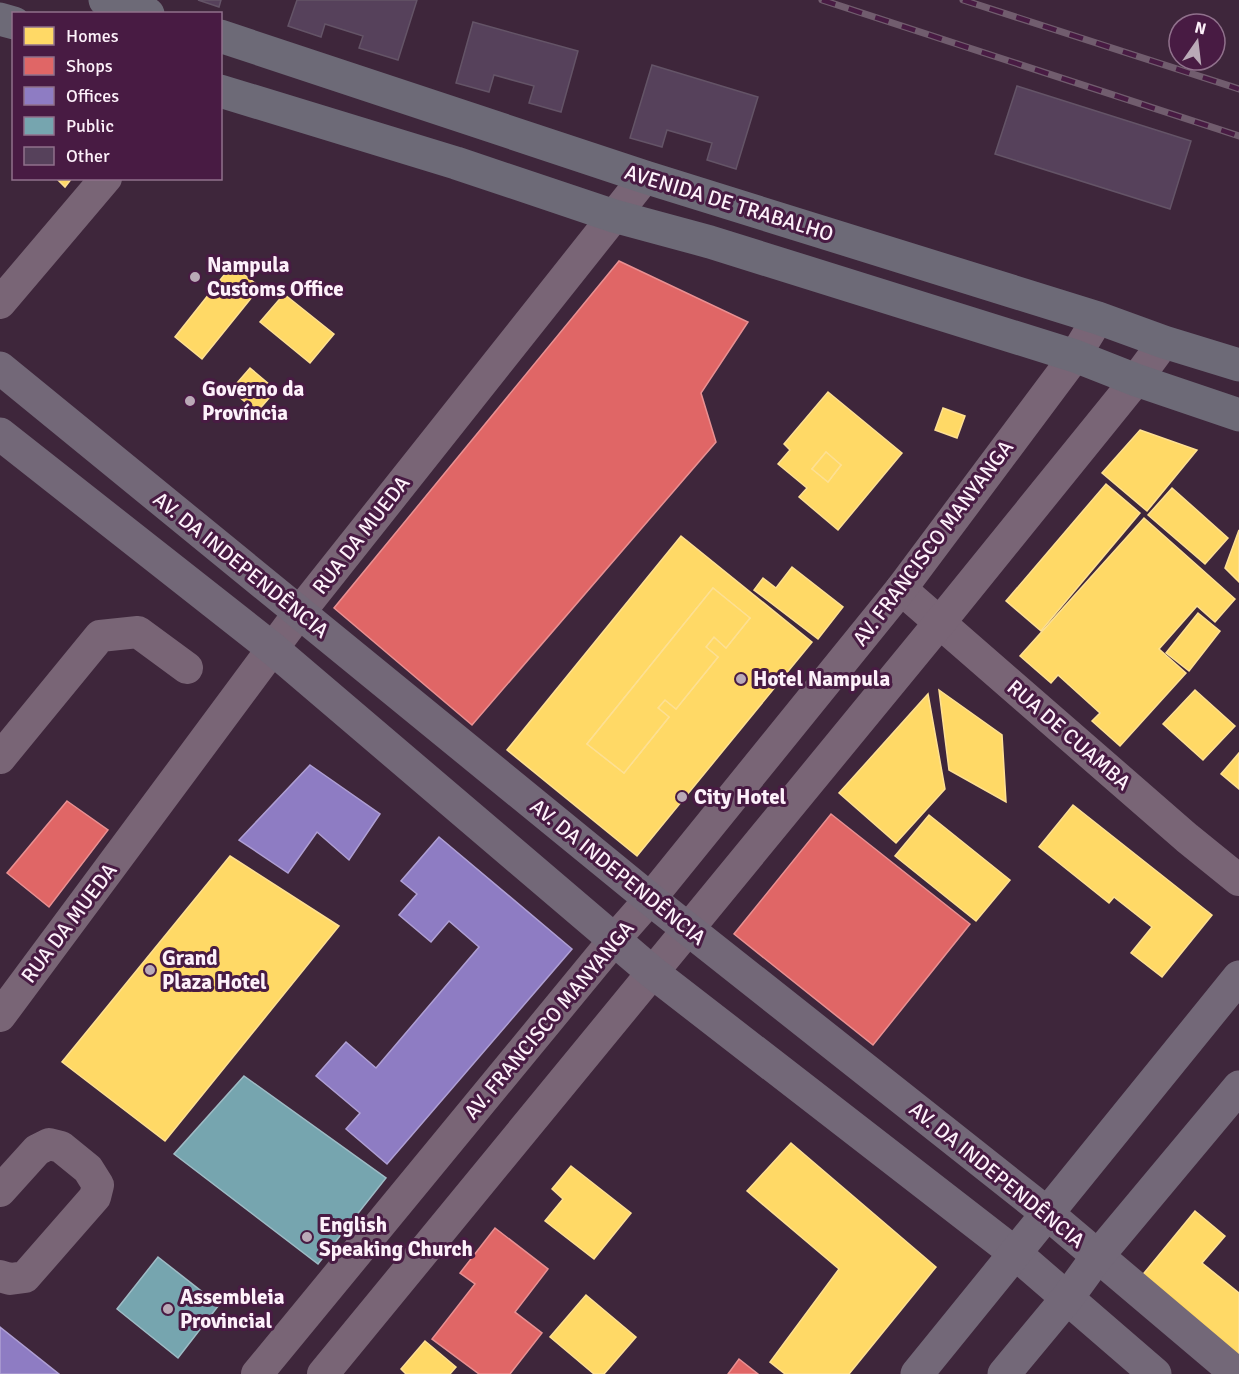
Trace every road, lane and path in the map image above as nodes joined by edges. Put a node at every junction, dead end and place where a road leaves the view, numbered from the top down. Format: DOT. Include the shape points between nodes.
graph roads {
  1 [pos="105,0"];
  2 [pos="142,12"];
  3 [pos="222,39"];
  4 [pos="222,92"];
  5 [pos="645,177"];
  6 [pos="104,180"];
  7 [pos="614,216"];
  8 [pos="0,303"];
  9 [pos="1098,318"];
  10 [pos="1164,342"];
  11 [pos="1075,356"];
  12 [pos="1239,365"];
  13 [pos="0,368"];
  14 [pos="1136,380"];
  15 [pos="1239,415"];
  16 [pos="0,434"];
  17 [pos="901,589"];
  18 [pos="299,613"];
  19 [pos="940,621"];
  20 [pos="273,648"];
  21 [pos="187,668"];
  22 [pos="0,758"];
  23 [pos="1239,880"];
  24 [pos="650,899"];
  25 [pos="688,928"];
  26 [pos="614,940"];
  27 [pos="652,972"];
  28 [pos="1239,977"];
  29 [pos="1,1013"];
  30 [pos="1239,1087"];
  31 [pos="0,1191"];
  32 [pos="1048,1214"];
  33 [pos="1016,1254"];
  34 [pos="1098,1257"];
  35 [pos="0,1276"];
  36 [pos="1068,1297"];
  37 [pos="257,1374"];
  38 [pos="323,1374"];
  39 [pos="917,1374"];
  40 [pos="1004,1374"];
  41 [pos="1155,1374"];
  42 [pos="1237,1374"];
  1 -- 2 [label="highway"];
  3 -- 5 [label="highway, AVENIDA DE TRABALHO"];
  4 -- 7 [label="highway, AVENIDA DE TRABALHO"];
  5 -- 7 [label="street, RUA DA MUEDA"];
  5 -- 9 [label="highway, AVENIDA DE TRABALHO"];
  6 -- 8 [label="street"];
  7 -- 11 [label="highway, AVENIDA DE TRABALHO" via="710,242"];
  7 -- 18 [label="street, RUA DA MUEDA"];
  9 -- 10 [label="highway, AVENIDA DE TRABALHO"];
  9 -- 11 [label="street, AV. FRANCISCO MANYANGA"];
  10 -- 12 [label="highway, AVENIDA DE TRABALHO"];
  10 -- 14 [label="street"];
  11 -- 14 [label="highway, AVENIDA DE TRABALHO"];
  11 -- 17 [label="street, AV. FRANCISCO MANYANGA"];
  13 -- 18 [label="main road, AV. DA INDEPENDÊNCIA"];
  14 -- 15 [label="highway, AVENIDA DE TRABALHO"];
  14 -- 19 [label="street"];
  16 -- 20 [label="main road"];
  17 -- 19 [label="street, RUA DE CUAMBA"];
  17 -- 24 [label="street, AV. FRANCISCO MANYANGA"];
  18 -- 20 [label="street, RUA DA MUEDA"];
  18 -- 24 [label="main road, AV. DA INDEPENDÊNCIA"];
  19 -- 23 [label="street, RUA DE CUAMBA"];
  19 -- 25 [label="street"];
  20 -- 26 [label="main road"];
  20 -- 29 [label="street, RUA DA MUEDA"];
  21 -- 22 [label="street" via="138,632 100,636"];
  24 -- 25 [label="main road, AV. DA INDEPENDÊNCIA"];
  24 -- 26 [label="street, AV. FRANCISCO MANYANGA"];
  25 -- 27 [label="street"];
  25 -- 32 [label="main road, AV. DA INDEPENDÊNCIA"];
  26 -- 27 [label="main road"];
  26 -- 37 [label="street, AV. FRANCISCO MANYANGA"];
  27 -- 33 [label="main road"];
  27 -- 38 [label="street"];
  28 -- 32 [label="main road"];
  30 -- 34 [label="main road"];
  31 -- 35 [label="street" via="37,1150 49,1144 61,1147 88,1169 98,1185 95,1197 25,1277"];
  32 -- 33 [label="main road"];
  32 -- 34 [label="main road, AV. DA INDEPENDÊNCIA"];
  33 -- 36 [label="main road"];
  33 -- 39 [label="main road"];
  34 -- 36 [label="main road"];
  34 -- 42 [label="main road, AV. DA INDEPENDÊNCIA"];
  36 -- 40 [label="main road"];
  36 -- 41 [label="main road"];
}
